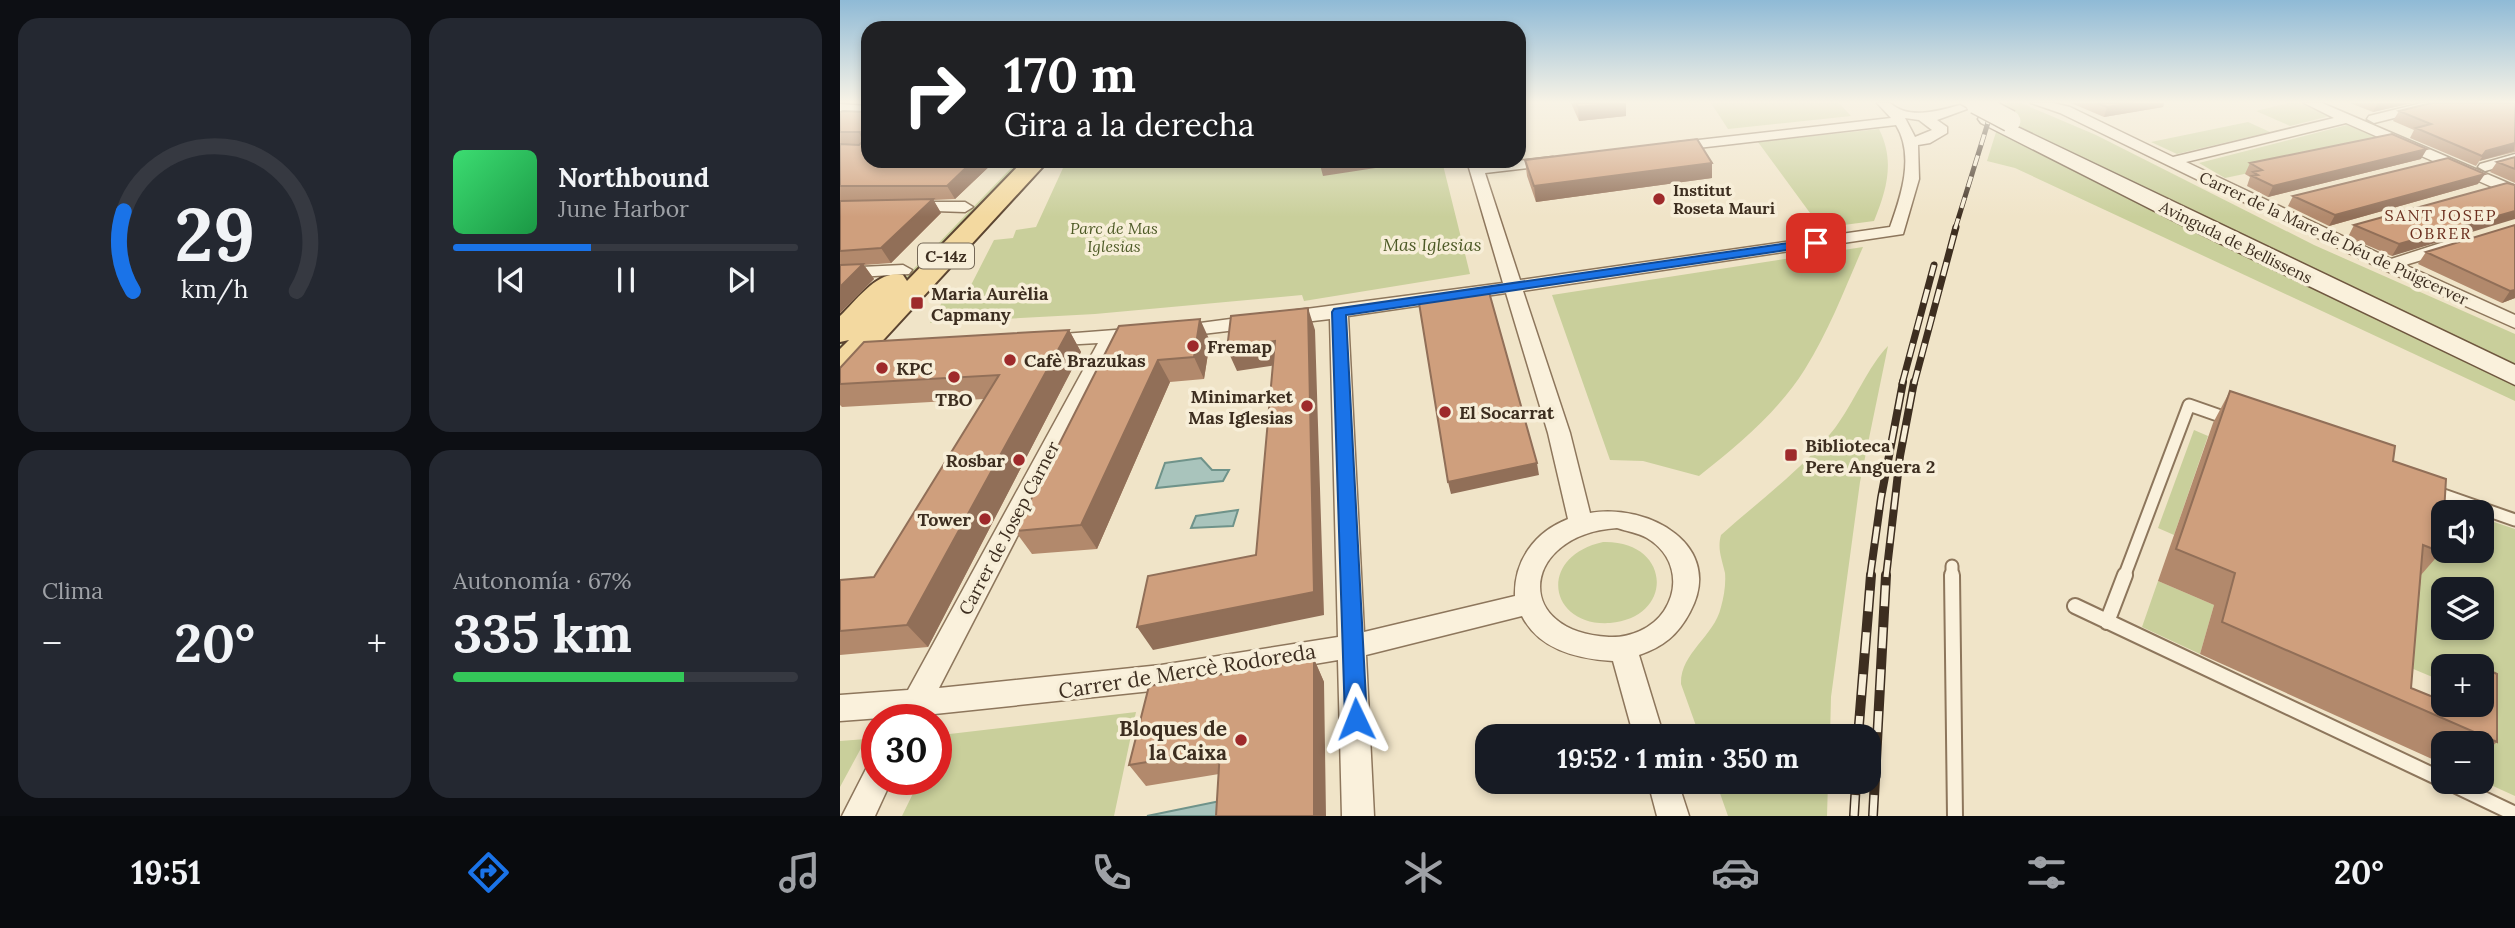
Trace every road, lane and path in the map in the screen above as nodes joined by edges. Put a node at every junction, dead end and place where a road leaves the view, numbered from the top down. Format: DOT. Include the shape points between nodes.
graph roads {
  1 [pos="1744,141"];
  2 [pos="1906,141"];
  3 [pos="2040,141"];
  4 [pos="2042,141"];
  5 [pos="2131,141"];
  6 [pos="2256,141"];
  7 [pos="2398,141"];
  8 [pos="2425,141"];
  9 [pos="1662,148"];
  10 [pos="2515,158"];
  11 [pos="1570,159"];
  12 [pos="2173,161"];
  13 [pos="2443,161"];
  14 [pos="1526,162"];
  15 [pos="2421,166"];
  16 [pos="2485,167"];
  17 [pos="1003,168"];
  18 [pos="1029,168"];
  19 [pos="1476,168"];
  20 [pos="2510,186"];
  21 [pos="2478,192"];
  22 [pos="2288,199"];
  23 [pos="2263,205"];
  24 [pos="965,207"];
  25 [pos="892,208"];
  26 [pos="2348,229"];
  27 [pos="2325,235"];
  28 [pos="2465,242"];
  29 [pos="2388,265"];
  30 [pos="840,273"];
  31 [pos="899,274"];
  32 [pos="840,281"];
  33 [pos="1512,286"];
  34 [pos="1339,312"];
  35 [pos="2515,322"];
  36 [pos="1111,337"];
  37 [pos="1031,341"];
  38 [pos="889,349"];
  39 [pos="846,351"];
  40 [pos="2515,362"];
  41 [pos="2515,376"];
  42 [pos="2241,424"];
  43 [pos="2424,488"];
  44 [pos="2515,520"];
  45 [pos="1581,524"];
  46 [pos="1952,566"];
  47 [pos="1529,603"];
  48 [pos="2075,606"];
  49 [pos="2107,622"];
  50 [pos="1354,646"];
  51 [pos="1623,648"];
  52 [pos="916,704"];
  53 [pos="952,705"];
  54 [pos="840,708"];
  55 [pos="861,709"];
  56 [pos="1645,724"];
  57 [pos="2431,774"];
  58 [pos="1667,794"];
  59 [pos="2473,794"];
  60 [pos="869,795"];
  61 [pos="2515,814"];
  62 [pos="858,816"];
  63 [pos="1358,816"];
  64 [pos="1673,816"];
  65 [pos="1955,816"];
  1 -- 9 [label="street"];
  2 -- 33 [label="street" via="1914,159 1909,197 1897,231"];
  3 -- 41 [label="main road, Avinguda de Bellissens"];
  4 -- 40 [label="main road, Avinguda de Bellissens"];
  5 -- 12 [label="street, Carrer de la Mare de Déu de Puigcerver"];
  6 -- 12 [label="street"];
  7 -- 13 [label="street"];
  8 -- 16 [label="street"];
  10 -- 16 [label="street"];
  11 -- 14 [label="street"];
  12 -- 23 [label="street, Carrer de la Mare de Déu de Puigcerver"];
  13 -- 15 [label="street"];
  13 -- 20 [label="street"];
  16 -- 20 [label="street"];
  17 -- 24 [label="main road, C-14z"];
  18 -- 39 [label="main road, C-14z"];
  19 -- 33 [label="street"];
  20 -- 21 [label="street"];
  22 -- 23 [label="street"];
  23 -- 27 [label="street, Carrer de la Mare de Déu de Puigcerver"];
  24 -- 25 [label="street"];
  24 -- 31 [label="main road, C-14z"];
  26 -- 27 [label="street"];
  27 -- 29 [label="street, Carrer de la Mare de Déu de Puigcerver"];
  28 -- 29 [label="street"];
  29 -- 35 [label="street, Carrer de la Mare de Déu de Puigcerver"];
  30 -- 31 [label="street"];
  31 -- 32 [label="street"];
  31 -- 39 [label="main road, C-14z"];
  33 -- 34 [label="street"];
  33 -- 45 [label="street" via="1559,433"];
  34 -- 36 [label="street"];
  34 -- 50 [label="street"];
  36 -- 37 [label="street"];
  36 -- 52 [label="street, Carrer de Josep Carner"];
  38 -- 39 [label="street"];
  42 -- 49 [label="lane" via="2189,405"];
  43 -- 44 [label="lane"];
  45 -- 47 [label="street" via="1550,542 1533,562 1528,575"];
  45 -- 51 [label="street" via="1617,519 1643,524 1667,538 1684,560 1688,589 1675,618 1645,641"];
  46 -- 65 [label="lane"];
  47 -- 50 [label="street, Carrer de Mercè Rodoreda"];
  47 -- 51 [label="street" via="1537,620 1567,643 1591,649"];
  48 -- 49 [label="lane"];
  49 -- 57 [label="lane"];
  50 -- 53 [label="street, Carrer de Mercè Rodoreda" via="1160,679"];
  50 -- 63 [label="street"];
  51 -- 56 [label="street"];
  54 -- 55 [label="street, Carrer de Mercè Rodoreda"];
  58 -- 64 [label="street"];
  59 -- 61 [label="lane"];
  60 -- 62 [label="street"];
}
